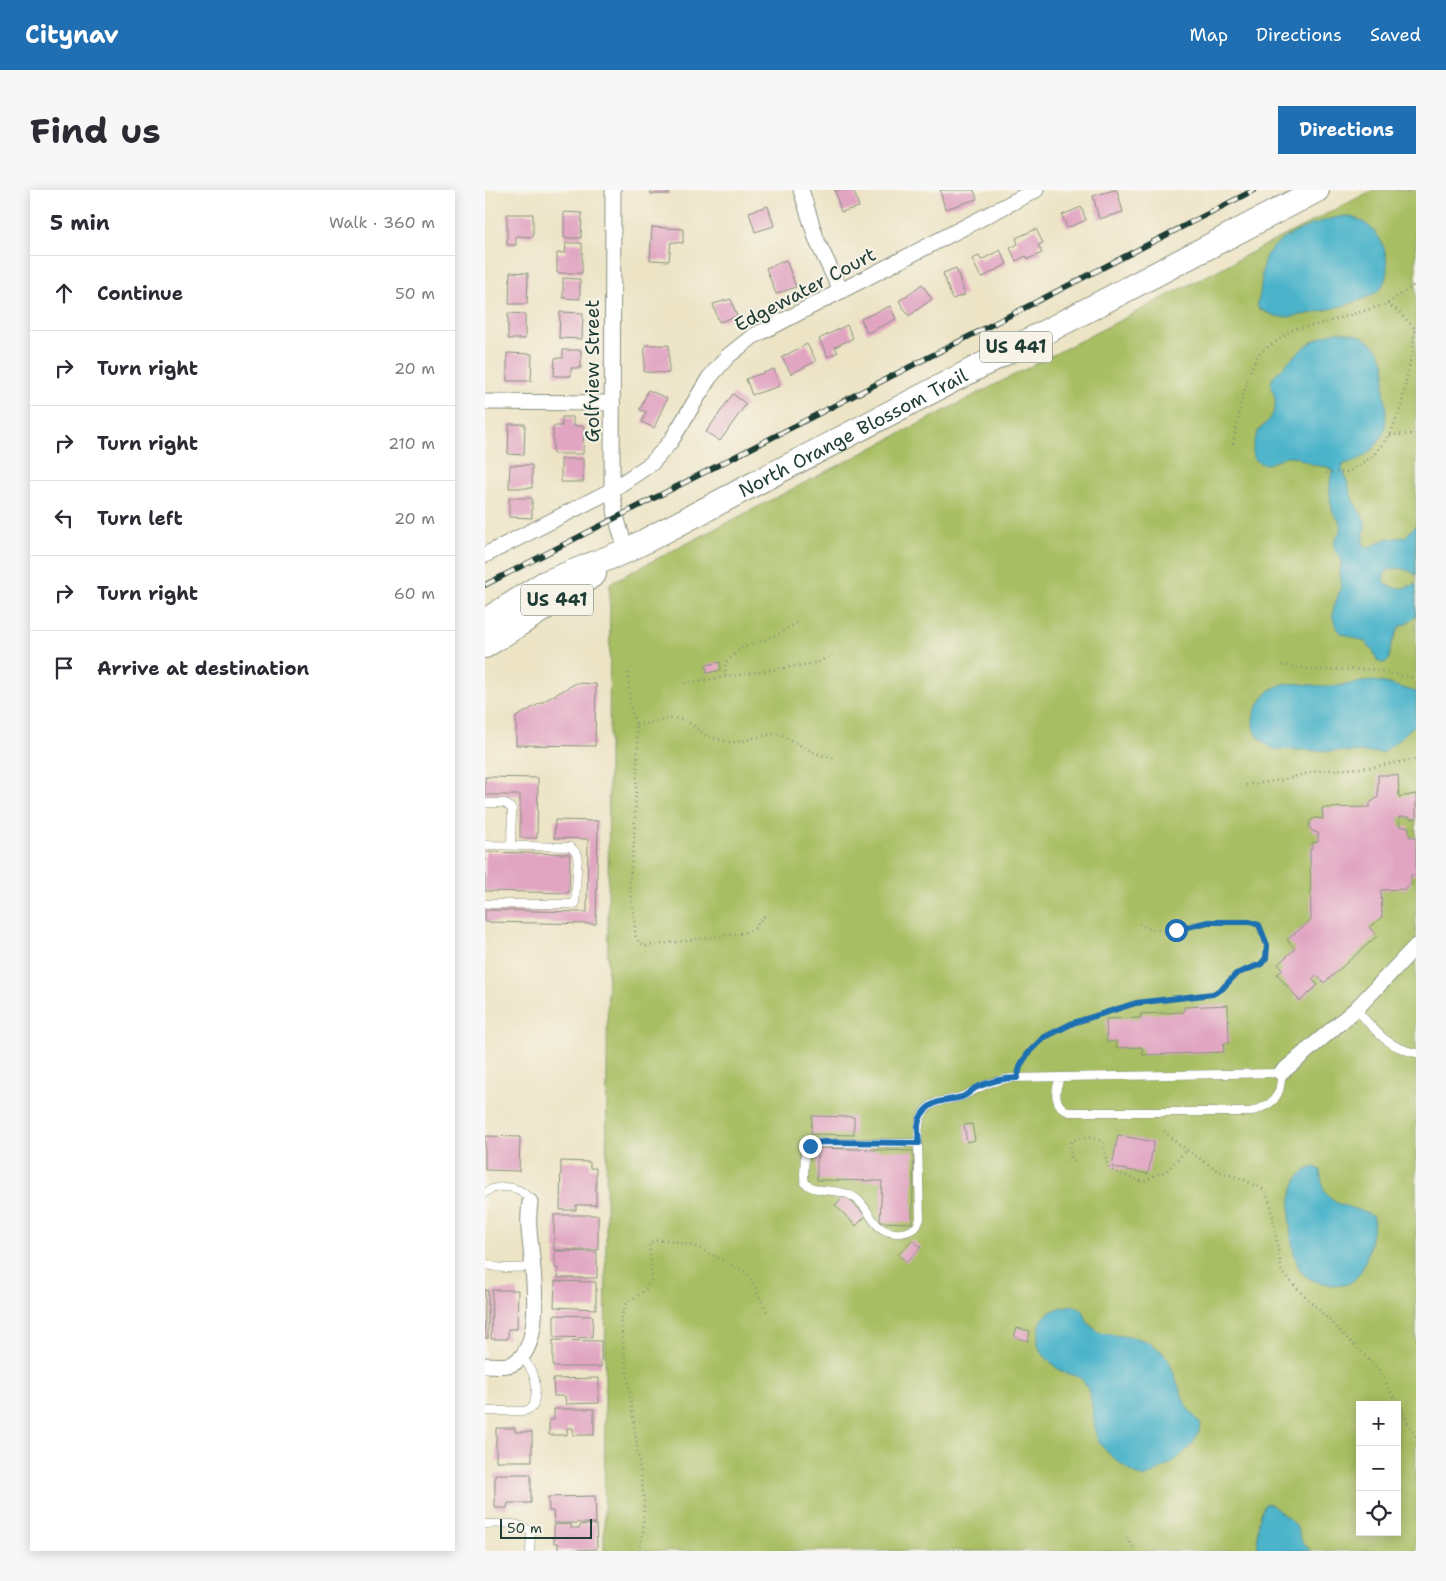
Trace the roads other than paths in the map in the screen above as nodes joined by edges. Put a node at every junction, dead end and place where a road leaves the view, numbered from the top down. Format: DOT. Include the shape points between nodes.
graph roads {
  1 [pos="613,190"];
  2 [pos="801,190"];
  3 [pos="1036,190"];
  4 [pos="1317,190"];
  5 [pos="1019,194"];
  6 [pos="841,291"];
  7 [pos="485,402"];
  8 [pos="612,403"];
  9 [pos="611,490"];
  10 [pos="626,550"];
  11 [pos="485,555"];
  12 [pos="485,620"];
  13 [pos="485,646"];
  14 [pos="485,802"];
  15 [pos="485,845"];
  16 [pos="511,845"];
  17 [pos="485,904"];
  18 [pos="1416,946"];
  19 [pos="1357,1009"];
  20 [pos="1416,1053"];
  21 [pos="1281,1073"];
  22 [pos="1060,1078"];
  23 [pos="919,1143"];
  24 [pos="485,1193"];
  25 [pos="529,1202"];
  26 [pos="485,1263"];
  27 [pos="533,1267"];
  28 [pos="521,1356"];
  29 [pos="485,1365"];
  30 [pos="485,1410"];
  31 [pos="485,1524"];
  32 [pos="530,1551"];
  1 -- 8 [label="street, Golfview Street"];
  2 -- 6 [label="street" via="817,241"];
  3 -- 5 [label="street, Edgewater Court"];
  4 -- 10 [label="main road, North Orange Blossom Trail / US 441"];
  5 -- 6 [label="street, Edgewater Court"];
  6 -- 9 [label="street, Edgewater Court" via="752,337 728,356 709,378 671,441 652,463"];
  7 -- 8 [label="street"];
  8 -- 9 [label="street, Golfview Street"];
  9 -- 10 [label="street, Golfview Street"];
  9 -- 11 [label="street, Edgewater Court"];
  10 -- 12 [label="main road, North Orange Blossom Trail / US 441" via="545,584"];
  10 -- 13 [label="main road, North Orange Blossom Trail / US 441"];
  14 -- 16 [label="lane" via="505,803 512,809"];
  15 -- 16 [label="lane"];
  16 -- 17 [label="lane" via="571,847 578,855 575,904"];
  18 -- 19 [label="street"];
  19 -- 20 [label="lane" via="1390,1044"];
  19 -- 21 [label="street"];
  21 -- 22 [label="lane"];
  21 -- 22 [label="lane" via="1282,1088 1276,1097 1250,1112 1069,1112 1062,1110 1056,1098"];
  22 -- 23 [label="lane" via="999,1080 963,1096 935,1102 923,1113 918,1124"];
  23 -- 23 [label="lane" via="815,1143 805,1152 805,1183 855,1197 881,1230 907,1232 917,1226 920,1219"];
  24 -- 25 [label="lane" via="491,1188 521,1190"];
  25 -- 27 [label="street"];
  26 -- 27 [label="lane" via="497,1267"];
  27 -- 28 [label="street" via="533,1328"];
  28 -- 29 [label="street" via="512,1364"];
  28 -- 30 [label="lane" via="535,1375 533,1407 525,1411"];
  31 -- 32 [label="lane" via="527,1528 531,1533"];
}
